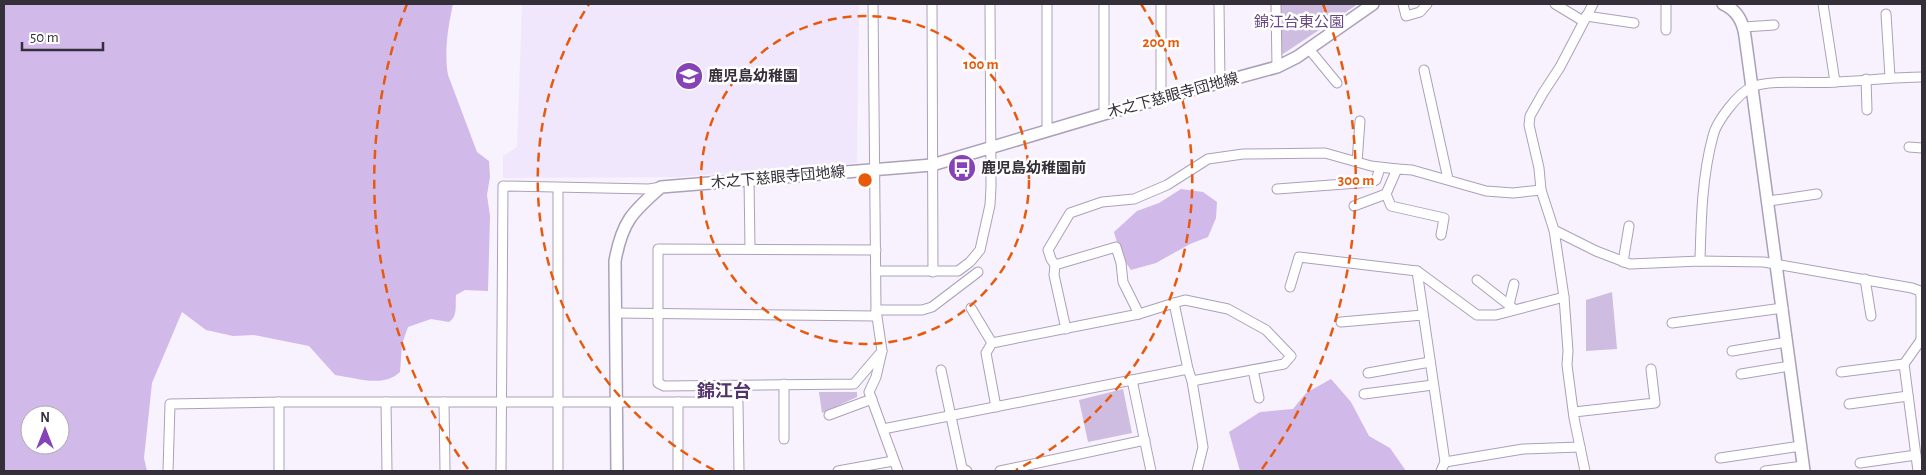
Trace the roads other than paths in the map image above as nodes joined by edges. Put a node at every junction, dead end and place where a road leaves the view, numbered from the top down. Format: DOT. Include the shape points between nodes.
graph roads {
  1 [pos="874,4"];
  2 [pos="932,4"];
  3 [pos="990,4"];
  4 [pos="1047,4"];
  5 [pos="1104,4"];
  6 [pos="1161,4"];
  7 [pos="1219,4"];
  8 [pos="1276,4"];
  9 [pos="1373,4"];
  10 [pos="1403,4"];
  11 [pos="1428,4"];
  12 [pos="1555,4"];
  13 [pos="1593,4"];
  14 [pos="1666,4"];
  15 [pos="1723,4"];
  16 [pos="1824,4"];
  17 [pos="1736,8"];
  18 [pos="1886,14"];
  19 [pos="1584,18"];
  20 [pos="1634,23"];
  21 [pos="1774,25"];
  22 [pos="1744,27"];
  23 [pos="1666,30"];
  24 [pos="1309,48"];
  25 [pos="1277,67"];
  26 [pos="1424,70"];
  27 [pos="1890,77"];
  28 [pos="1922,77"];
  29 [pos="1866,79"];
  30 [pos="1220,82"];
  31 [pos="1835,82"];
  32 [pos="1337,83"];
  33 [pos="1753,86"];
  34 [pos="1161,99"];
  35 [pos="1867,110"];
  36 [pos="1104,114"];
  37 [pos="1360,121"];
  38 [pos="1047,131"];
  39 [pos="1909,147"];
  40 [pos="991,148"];
  41 [pos="1922,148"];
  42 [pos="1356,162"];
  43 [pos="932,165"];
  44 [pos="1380,168"];
  45 [pos="874,169"];
  46 [pos="1397,169"];
  47 [pos="749,179"];
  48 [pos="1448,179"];
  49 [pos="661,187"];
  50 [pos="558,188"];
  51 [pos="1277,189"];
  52 [pos="1541,190"];
  53 [pos="1386,194"];
  54 [pos="1817,194"];
  55 [pos="1769,200"];
  56 [pos="1354,206"];
  57 [pos="1629,226"];
  58 [pos="1554,230"];
  59 [pos="1441,235"];
  60 [pos="750,249"];
  61 [pos="876,250"];
  62 [pos="1700,261"];
  63 [pos="1623,262"];
  64 [pos="1777,264"];
  65 [pos="1055,265"];
  66 [pos="1417,271"];
  67 [pos="876,272"];
  68 [pos="933,272"];
  69 [pos="978,272"];
  70 [pos="1865,279"];
  71 [pos="1477,280"];
  72 [pos="1514,284"];
  73 [pos="1290,288"];
  74 [pos="1564,296"];
  75 [pos="1174,303"];
  76 [pos="1512,307"];
  77 [pos="971,308"];
  78 [pos="1782,308"];
  79 [pos="616,313"];
  80 [pos="659,313"];
  81 [pos="876,313"];
  82 [pos="1139,314"];
  83 [pos="1423,315"];
  84 [pos="1871,316"];
  85 [pos="1341,322"];
  86 [pos="1672,323"];
  87 [pos="1066,329"];
  88 [pos="1921,341"];
  89 [pos="1787,342"];
  90 [pos="992,343"];
  91 [pos="882,351"];
  92 [pos="1732,351"];
  93 [pos="1430,362"];
  94 [pos="1904,364"];
  95 [pos="1790,366"];
  96 [pos="1188,369"];
  97 [pos="941,370"];
  98 [pos="1253,370"];
  99 [pos="1651,370"];
  100 [pos="1841,372"];
  101 [pos="1368,373"];
  102 [pos="1741,374"];
  103 [pos="1132,380"];
  104 [pos="1192,381"];
  105 [pos="784,384"];
  106 [pos="1433,385"];
  107 [pos="1364,394"];
  108 [pos="1908,396"];
  109 [pos="1259,398"];
  110 [pos="872,399"];
  111 [pos="501,401"];
  112 [pos="617,401"];
  113 [pos="279,402"];
  114 [pos="386,402"];
  115 [pos="444,402"];
  116 [pos="558,402"];
  117 [pos="678,402"];
  118 [pos="1849,404"];
  119 [pos="996,407"];
  120 [pos="1574,412"];
  121 [pos="829,415"];
  122 [pos="950,416"];
  123 [pos="883,429"];
  124 [pos="784,439"];
  125 [pos="1146,440"];
  126 [pos="1801,446"];
  127 [pos="1580,447"];
  128 [pos="1916,455"];
  129 [pos="1720,458"];
  130 [pos="893,461"];
  131 [pos="1445,462"];
  132 [pos="1860,463"];
  133 [pos="1028,468"];
  134 [pos="1919,468"];
  135 [pos="1804,469"];
  136 [pos="168,471"];
  137 [pos="279,471"];
  138 [pos="387,471"];
  139 [pos="445,471"];
  140 [pos="501,471"];
  141 [pos="558,471"];
  142 [pos="617,471"];
  143 [pos="678,471"];
  144 [pos="739,471"];
  145 [pos="838,471"];
  146 [pos="898,471"];
  147 [pos="966,471"];
  148 [pos="1000,471"];
  149 [pos="1151,471"];
  150 [pos="1196,471"];
  151 [pos="1441,471"];
  152 [pos="1585,471"];
  153 [pos="1765,471"];
  1 -- 45 [label="street"];
  2 -- 43 [label="street"];
  3 -- 40 [label="street"];
  4 -- 38 [label="street"];
  5 -- 36 [label="street"];
  6 -- 34 [label="street"];
  7 -- 30 [label="street"];
  8 -- 25 [label="street"];
  9 -- 24 [label="street, 木之下慈眼寺団地線"];
  10 -- 11 [label="street" via="1406,16 1420,12"];
  12 -- 19 [label="street"];
  13 -- 19 [label="street"];
  14 -- 23 [label="street"];
  15 -- 17 [label="street"];
  16 -- 31 [label="street"];
  17 -- 22 [label="street"];
  18 -- 27 [label="street"];
  19 -- 20 [label="street"];
  19 -- 52 [label="street" via="1560,67 1530,116 1530,134"];
  21 -- 22 [label="street"];
  22 -- 33 [label="street"];
  24 -- 25 [label="street, 木之下慈眼寺団地線"];
  24 -- 32 [label="street"];
  25 -- 30 [label="street, 木之下慈眼寺団地線"];
  26 -- 48 [label="street"];
  27 -- 28 [label="street"];
  27 -- 29 [label="street"];
  29 -- 31 [label="street"];
  29 -- 35 [label="street"];
  30 -- 34 [label="street, 木之下慈眼寺団地線"];
  31 -- 33 [label="street"];
  33 -- 55 [label="street"];
  33 -- 62 [label="street" via="1741,93 1713,134"];
  34 -- 36 [label="street, 木之下慈眼寺団地線"];
  36 -- 38 [label="street, 木之下慈眼寺団地線"];
  37 -- 42 [label="street"];
  38 -- 40 [label="street, 木之下慈眼寺団地線"];
  39 -- 41 [label="street"];
  40 -- 43 [label="street, 木之下慈眼寺団地線"];
  40 -- 68 [label="street" via="990,206 980,250 958,271"];
  42 -- 44 [label="street"];
  42 -- 65 [label="street" via="1325,153 1243,154 1208,159 1167,185 1134,200 1102,202 1070,213 1048,250"];
  43 -- 45 [label="street, 木之下慈眼寺団地線"];
  43 -- 68 [label="street"];
  44 -- 46 [label="street"];
  44 -- 51 [label="street" via="1372,182"];
  45 -- 47 [label="street, 木之下慈眼寺団地線"];
  45 -- 61 [label="street"];
  46 -- 48 [label="street"];
  46 -- 53 [label="street"];
  47 -- 49 [label="street, 木之下慈眼寺団地線"];
  47 -- 60 [label="street"];
  48 -- 52 [label="street" via="1476,190 1513,193"];
  49 -- 50 [label="street"];
  49 -- 79 [label="street" via="629,218 619,238 615,261"];
  50 -- 111 [label="street" via="503,186"];
  50 -- 116 [label="street"];
  52 -- 58 [label="street"];
  53 -- 56 [label="street"];
  53 -- 59 [label="street" via="1391,206 1444,218"];
  54 -- 55 [label="street"];
  55 -- 64 [label="street"];
  57 -- 63 [label="street"];
  58 -- 63 [label="street"];
  58 -- 74 [label="street"];
  60 -- 61 [label="street"];
  60 -- 80 [label="street" via="658,249"];
  61 -- 67 [label="street"];
  62 -- 63 [label="street"];
  62 -- 64 [label="street"];
  64 -- 70 [label="street"];
  64 -- 78 [label="street"];
  65 -- 82 [label="street" via="1116,247 1123,282"];
  65 -- 87 [label="street" via="1054,275"];
  66 -- 73 [label="street" via="1299,257"];
  66 -- 76 [label="street" via="1477,315 1496,315"];
  66 -- 83 [label="street"];
  67 -- 68 [label="street"];
  67 -- 81 [label="street"];
  69 -- 81 [label="street" via="932,307"];
  70 -- 84 [label="street"];
  70 -- 88 [label="street" via="1920,290"];
  71 -- 76 [label="street"];
  72 -- 76 [label="street"];
  74 -- 76 [label="street"];
  74 -- 120 [label="street" via="1567,364"];
  75 -- 82 [label="street"];
  75 -- 96 [label="street"];
  75 -- 98 [label="street" via="1185,300 1228,309 1266,330 1291,356 1284,364"];
  77 -- 90 [label="street"];
  78 -- 86 [label="street" via="1707,313"];
  78 -- 89 [label="street"];
  79 -- 80 [label="street"];
  79 -- 112 [label="street"];
  80 -- 81 [label="street"];
  80 -- 105 [label="street" via="658,383 664,386"];
  81 -- 91 [label="street"];
  82 -- 87 [label="street"];
  83 -- 85 [label="street"];
  83 -- 93 [label="street"];
  87 -- 90 [label="street"];
  88 -- 94 [label="street"];
  89 -- 92 [label="street"];
  89 -- 95 [label="street"];
  90 -- 119 [label="street" via="986,353"];
  91 -- 105 [label="street" via="854,384"];
  91 -- 110 [label="street" via="869,392"];
  93 -- 101 [label="street"];
  93 -- 106 [label="street"];
  94 -- 100 [label="street"];
  94 -- 108 [label="street"];
  95 -- 102 [label="street"];
  95 -- 126 [label="street"];
  96 -- 103 [label="street"];
  96 -- 104 [label="street"];
  97 -- 122 [label="street"];
  98 -- 104 [label="street"];
  98 -- 109 [label="street"];
  99 -- 120 [label="street" via="1655,403"];
  103 -- 119 [label="street"];
  103 -- 125 [label="street"];
  104 -- 150 [label="street" via="1203,447"];
  105 -- 124 [label="street"];
  106 -- 107 [label="street"];
  106 -- 131 [label="street"];
  108 -- 118 [label="street"];
  108 -- 128 [label="street"];
  110 -- 121 [label="street"];
  110 -- 123 [label="street"];
  111 -- 115 [label="street"];
  111 -- 116 [label="street"];
  111 -- 140 [label="street"];
  112 -- 116 [label="street"];
  112 -- 117 [label="street"];
  112 -- 142 [label="street"];
  113 -- 114 [label="street"];
  113 -- 136 [label="street" via="170,404"];
  113 -- 137 [label="street"];
  114 -- 115 [label="street"];
  114 -- 138 [label="street"];
  115 -- 139 [label="street"];
  116 -- 141 [label="street"];
  117 -- 143 [label="street"];
  117 -- 144 [label="street" via="738,402"];
  119 -- 122 [label="street"];
  120 -- 127 [label="street"];
  122 -- 123 [label="street"];
  122 -- 147 [label="street" via="962,468"];
  123 -- 130 [label="street"];
  125 -- 133 [label="street"];
  125 -- 149 [label="street"];
  126 -- 129 [label="street"];
  126 -- 135 [label="street"];
  127 -- 131 [label="street" via="1523,449"];
  127 -- 152 [label="street"];
  128 -- 132 [label="street"];
  128 -- 134 [label="street"];
  130 -- 145 [label="street"];
  130 -- 146 [label="street"];
  131 -- 151 [label="street"];
  133 -- 148 [label="street"];
  135 -- 153 [label="street"];
}
